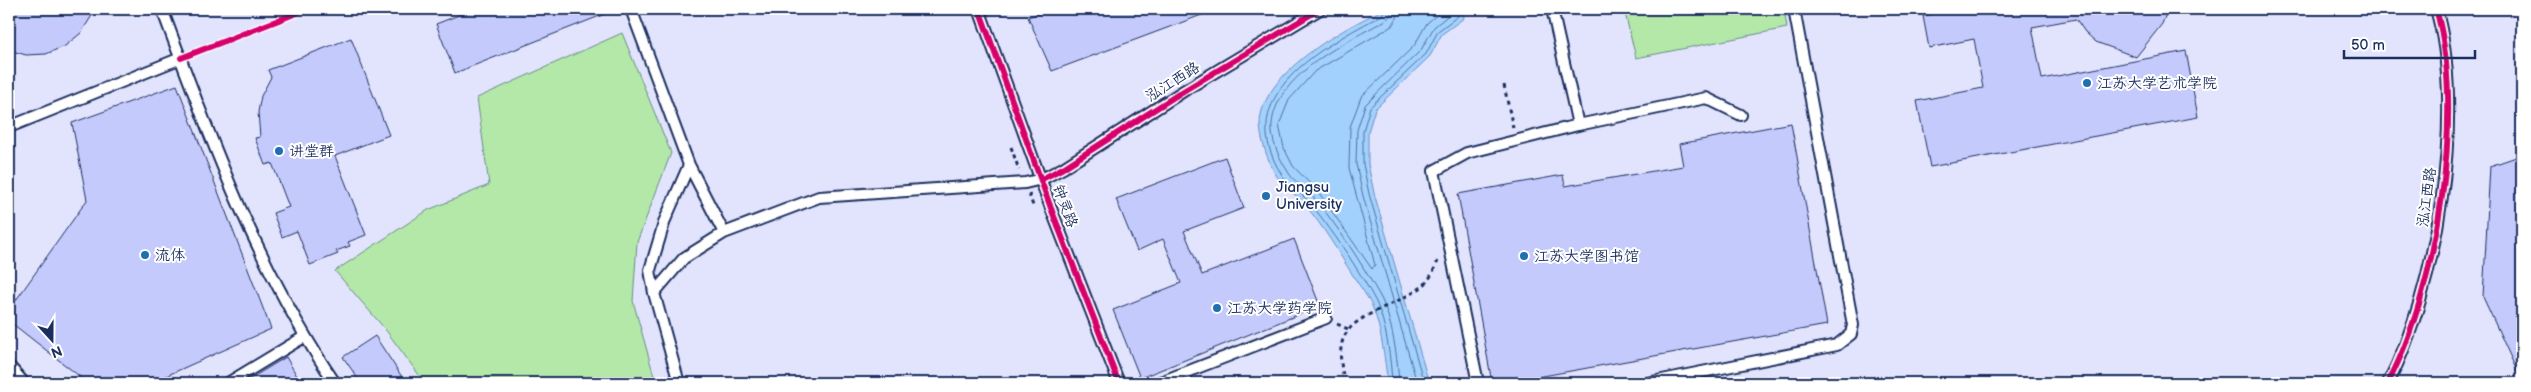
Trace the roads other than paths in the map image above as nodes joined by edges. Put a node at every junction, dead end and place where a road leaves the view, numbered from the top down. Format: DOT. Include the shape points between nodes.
graph roads {
  1 [pos="162,9"];
  2 [pos="631,9"];
  3 [pos="979,9"];
  4 [pos="1320,9"];
  5 [pos="1552,9"];
  6 [pos="1794,9"];
  7 [pos="2436,9"];
  8 [pos="181,58"];
  9 [pos="1741,115"];
  10 [pos="1578,125"];
  11 [pos="9,127"];
  12 [pos="689,165"];
  13 [pos="1042,179"];
  14 [pos="724,233"];
  15 [pos="654,293"];
  16 [pos="1326,318"];
  17 [pos="304,337"];
  18 [pos="9,366"];
  19 [pos="24,383"];
  20 [pos="228,383"];
  21 [pos="335,383"];
  22 [pos="679,383"];
  23 [pos="1119,383"];
  24 [pos="1158,383"];
  25 [pos="1478,383"];
  26 [pos="1647,383"];
  27 [pos="2388,383"];
  1 -- 8 [label="lane"];
  2 -- 12 [label="lane"];
  3 -- 13 [label="lane, 钟灵路"];
  4 -- 13 [label="lane, 泓江西路"];
  5 -- 10 [label="lane"];
  6 -- 26 [label="lane" via="1853,325 1851,334 1837,345"];
  7 -- 27 [label="lane, 泓江西路" via="2443,37 2448,90 2444,173 2426,281"];
  8 -- 11 [label="lane"];
  8 -- 17 [label="lane" via="246,225"];
  9 -- 10 [label="lane" via="1706,98"];
  10 -- 25 [label="lane" via="1467,153 1434,171"];
  12 -- 14 [label="lane"];
  12 -- 15 [label="lane" via="665,220 650,270"];
  13 -- 14 [label="lane, 泓江西路" via="1024,183 819,197"];
  13 -- 23 [label="lane, 钟灵路"];
  14 -- 15 [label="lane, 泓江西路" via="684,258"];
  15 -- 22 [label="lane"];
  16 -- 24 [label="lane"];
  17 -- 20 [label="lane"];
  17 -- 21 [label="lane"];
  18 -- 19 [label="lane"];
}
